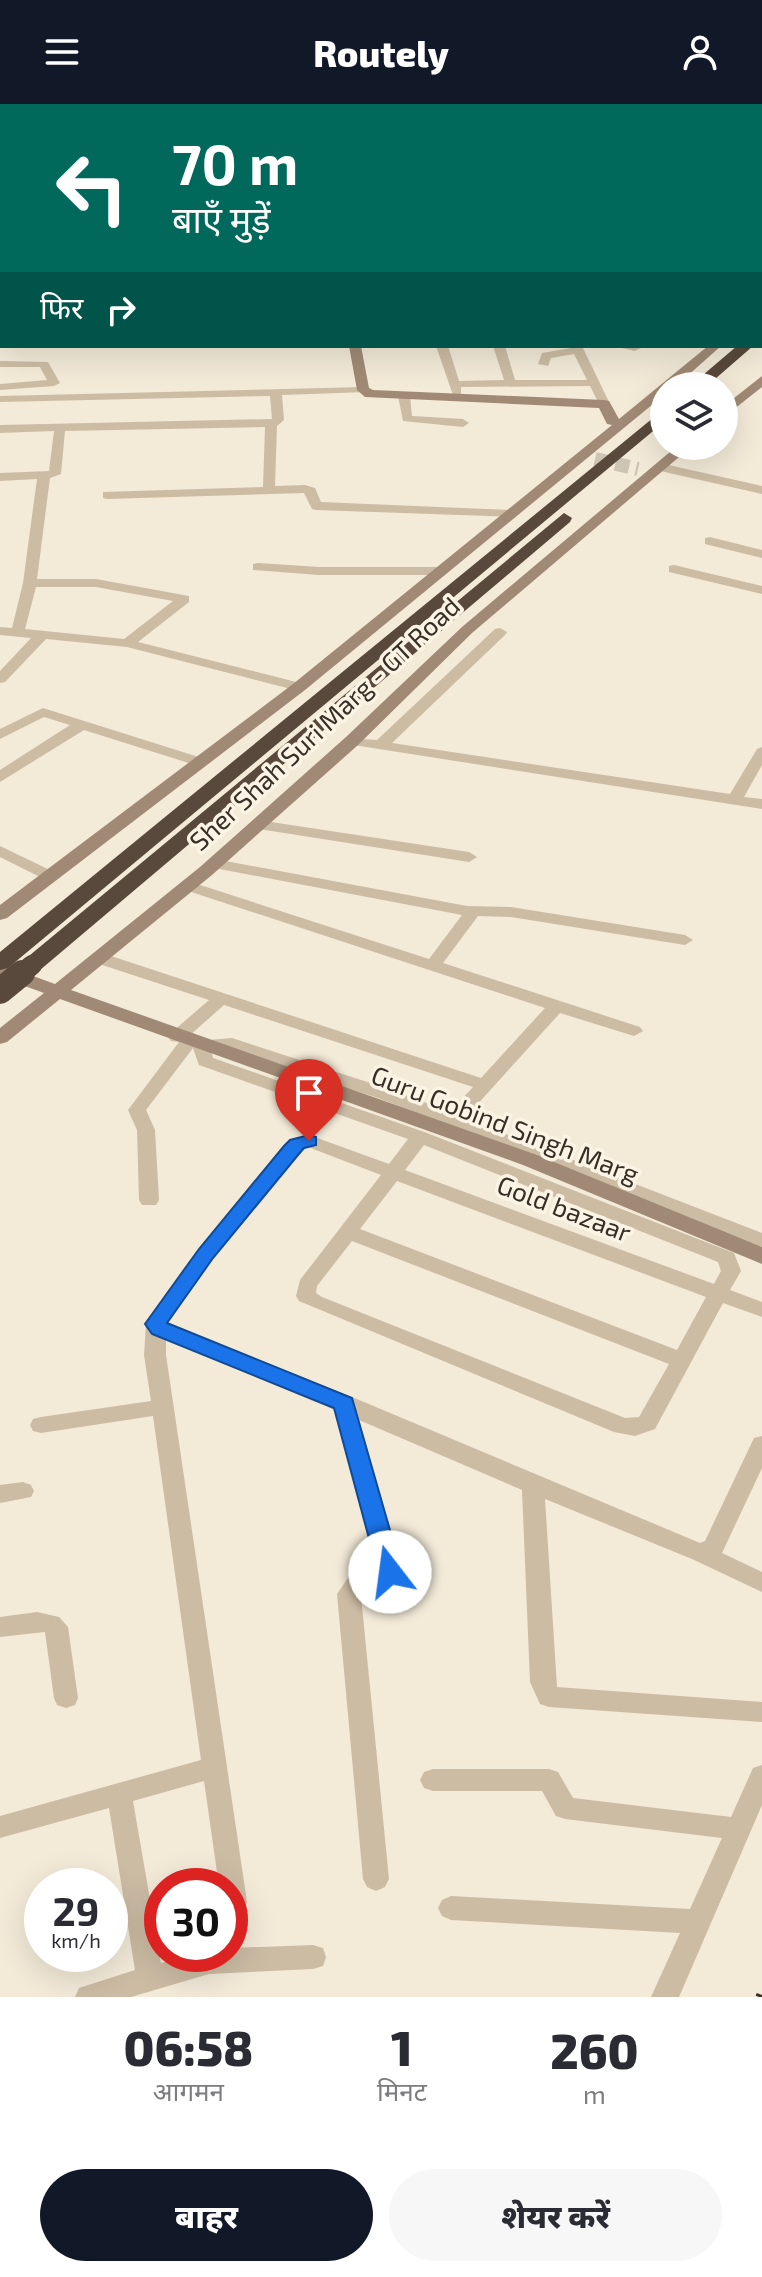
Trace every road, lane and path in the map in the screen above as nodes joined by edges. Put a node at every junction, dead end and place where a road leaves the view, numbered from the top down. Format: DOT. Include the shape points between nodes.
graph roads {
  1 [pos="355,348"];
  2 [pos="442,348"];
  3 [pos="500,348"];
  4 [pos="577,348"];
  5 [pos="709,348"];
  6 [pos="744,348"];
  7 [pos="762,352"];
  8 [pos="0,364"];
  9 [pos="544,364"];
  10 [pos="683,372"];
  11 [pos="715,372"];
  12 [pos="738,372"];
  13 [pos="762,380"];
  14 [pos="595,383"];
  15 [pos="511,384"];
  16 [pos="0,387"];
  17 [pos="363,390"];
  18 [pos="457,391"];
  19 [pos="276,393"];
  20 [pos="404,396"];
  21 [pos="0,399"];
  22 [pos="650,401"];
  23 [pos="738,401"];
  24 [pos="604,404"];
  25 [pos="271,423"];
  26 [pos="463,423"];
  27 [pos="622,424"];
  28 [pos="650,426"];
  29 [pos="60,427"];
  30 [pos="0,429"];
  31 [pos="650,446"];
  32 [pos="665,460"];
  33 [pos="650,470"];
  34 [pos="44,476"];
  35 [pos="0,477"];
  36 [pos="269,490"];
  37 [pos="762,490"];
  38 [pos="107,495"];
  39 [pos="511,514"];
  40 [pos="710,541"];
  41 [pos="762,554"];
  42 [pos="258,567"];
  43 [pos="674,569"];
  44 [pos="440,571"];
  45 [pos="30,583"];
  46 [pos="762,590"];
  47 [pos="0,631"];
  48 [pos="18,631"];
  49 [pos="500,632"];
  50 [pos="43,634"];
  51 [pos="127,643"];
  52 [pos="0,679"];
  53 [pos="299,687"];
  54 [pos="84,723"];
  55 [pos="0,735"];
  56 [pos="352,741"];
  57 [pos="380,746"];
  58 [pos="762,752"];
  59 [pos="200,762"];
  60 [pos="0,777"];
  61 [pos="734,800"];
  62 [pos="762,804"];
  63 [pos="258,825"];
  64 [pos="0,851"];
  65 [pos="469,857"];
  66 [pos="215,864"];
  67 [pos="50,876"];
  68 [pos="188,886"];
  69 [pos="473,911"];
  70 [pos="0,914"];
  71 [pos="685,940"];
  72 [pos="99,958"];
  73 [pos="3,963"];
  74 [pos="432,967"];
  75 [pos="0,991"];
  76 [pos="57,992"];
  77 [pos="221,999"];
  78 [pos="555,1007"];
  79 [pos="634,1031"];
  80 [pos="0,1038"];
  81 [pos="196,1044"];
  82 [pos="485,1085"];
  83 [pos="453,1120"];
  84 [pos="420,1137"];
  85 [pos="390,1171"];
  86 [pos="149,1200"];
  87 [pos="346,1231"];
  88 [pos="762,1240"];
  89 [pos="762,1256"];
  90 [pos="719,1293"];
  91 [pos="762,1310"];
  92 [pos="157,1327"];
  93 [pos="681,1360"];
  94 [pos="344,1403"];
  95 [pos="162,1407"];
  96 [pos="41,1425"];
  97 [pos="762,1444"];
  98 [pos="533,1486"];
  99 [pos="700,1553"];
  100 [pos="762,1583"];
  101 [pos="0,1627"];
  102 [pos="66,1698"];
  103 [pos="762,1712"];
  104 [pos="215,1767"];
  105 [pos="762,1776"];
  106 [pos="433,1780"];
  107 [pos="119,1792"];
  108 [pos="0,1827"];
  109 [pos="739,1829"];
  110 [pos="229,1868"];
  111 [pos="376,1879"];
  112 [pos="451,1908"];
  113 [pos="698,1922"];
  114 [pos="313,1957"];
  115 [pos="150,1978"];
  116 [pos="89,1997"];
  117 [pos="665,1997"];
  1 -- 17 [label="street"];
  2 -- 18 [label="street"];
  3 -- 15 [label="street"];
  4 -- 9 [label="street" via="546,355"];
  4 -- 14 [label="street"];
  5 -- 10 [label="street, Sher Shah Suri Marg - GT Road"];
  6 -- 11 [label="highway"];
  7 -- 12 [label="highway"];
  8 -- 16 [label="street" via="44,364 54,383"];
  13 -- 23 [label="street"];
  14 -- 15 [label="street"];
  14 -- 24 [label="street"];
  15 -- 18 [label="street"];
  17 -- 19 [label="street"];
  17 -- 20 [label="street"];
  18 -- 20 [label="street"];
  18 -- 24 [label="street"];
  19 -- 21 [label="street"];
  19 -- 25 [label="street" via="278,420"];
  20 -- 26 [label="street" via="407,419"];
  22 -- 27 [label="street, Sher Shah Suri Marg - GT Road"];
  24 -- 27 [label="street" via="611,420"];
  25 -- 29 [label="street"];
  25 -- 36 [label="street"];
  27 -- 39 [label="street, Sher Shah Suri Marg - GT Road" via="588,458"];
  28 -- 73 [label="highway, Sher Shah Suri Marg - GT Road"];
  29 -- 30 [label="street"];
  29 -- 34 [label="street" via="56,473"];
  31 -- 75 [label="highway, Sher Shah Suri Marg - GT Road, bridge"];
  32 -- 33 [label="street, Sher Shah Suri Marg - GT Road"];
  33 -- 37 [label="street"];
  33 -- 56 [label="street, Sher Shah Suri Marg - GT Road" via="467,630"];
  34 -- 35 [label="street"];
  34 -- 45 [label="street"];
  36 -- 38 [label="street"];
  36 -- 39 [label="street" via="310,490 316,506"];
  39 -- 44 [label="street, Sher Shah Suri Marg - GT Road"];
  40 -- 41 [label="street"];
  42 -- 44 [label="street"];
  43 -- 46 [label="street"];
  44 -- 53 [label="street, Sher Shah Suri Marg - GT Road"];
  45 -- 48 [label="street"];
  45 -- 51 [label="street" via="96,583 184,600"];
  47 -- 48 [label="street"];
  48 -- 50 [label="street"];
  49 -- 57 [label="street"];
  50 -- 51 [label="street"];
  50 -- 52 [label="street"];
  51 -- 53 [label="street"];
  53 -- 59 [label="street, Sher Shah Suri Marg - GT Road"];
  54 -- 55 [label="street" via="42,712"];
  54 -- 59 [label="street"];
  54 -- 60 [label="street"];
  56 -- 57 [label="street"];
  56 -- 63 [label="street, Sher Shah Suri Marg - GT Road"];
  57 -- 61 [label="street"];
  58 -- 61 [label="street"];
  59 -- 67 [label="street, Sher Shah Suri Marg - GT Road"];
  61 -- 62 [label="street"];
  63 -- 65 [label="street"];
  63 -- 66 [label="street, Sher Shah Suri Marg - GT Road"];
  64 -- 67 [label="street"];
  66 -- 68 [label="street, Sher Shah Suri Marg - GT Road"];
  66 -- 69 [label="street"];
  67 -- 70 [label="street, Sher Shah Suri Marg - GT Road"];
  68 -- 72 [label="street, Sher Shah Suri Marg - GT Road"];
  68 -- 74 [label="street"];
  69 -- 71 [label="street" via="511,912"];
  69 -- 74 [label="street"];
  72 -- 76 [label="street, Sher Shah Suri Marg - GT Road"];
  72 -- 77 [label="street"];
  73 -- 76 [label="street, Guru Gobind Singh Marg"];
  74 -- 78 [label="street"];
  76 -- 80 [label="street, Sher Shah Suri Marg - GT Road"];
  76 -- 81 [label="street, Guru Gobind Singh Marg"];
  77 -- 81 [label="street"];
  77 -- 82 [label="street"];
  78 -- 79 [label="street"];
  78 -- 82 [label="street"];
  81 -- 83 [label="street" via="226,1042"];
  81 -- 84 [label="street" via="205,1061"];
  81 -- 86 [label="street" via="137,1110 146,1130"];
  81 -- 89 [label="street, Guru Gobind Singh Marg" via="530,1160"];
  82 -- 83 [label="street"];
  83 -- 88 [label="street"];
  84 -- 85 [label="street"];
  84 -- 90 [label="street" via="722,1255 732,1266"];
  85 -- 87 [label="street"];
  85 -- 90 [label="street, Gold bazaar"];
  85 -- 92 [label="street, Gold bazaar" via="317,1142 297,1144 206,1253 158,1317"];
  87 -- 93 [label="street"];
  87 -- 93 [label="street" via="307,1285 310,1299 622,1426 647,1423"];
  90 -- 91 [label="street, Gold bazaar"];
  90 -- 93 [label="street"];
  92 -- 94 [label="street"];
  92 -- 95 [label="street"];
  94 -- 98 [label="street"];
  94 -- 111 [label="street" via="390,1572 379,1581 356,1585 349,1594"];
  95 -- 96 [label="street"];
  95 -- 104 [label="street"];
  97 -- 99 [label="street" via="714,1547"];
  98 -- 99 [label="street"];
  98 -- 103 [label="street" via="542,1682 549,1697"];
  99 -- 100 [label="street"];
  101 -- 102 [label="street" via="36,1622 56,1627"];
  104 -- 107 [label="street"];
  104 -- 110 [label="street"];
  105 -- 109 [label="street"];
  106 -- 109 [label="street" via="549,1780 565,1808"];
  107 -- 108 [label="street"];
  107 -- 115 [label="street"];
  109 -- 113 [label="street"];
  112 -- 113 [label="street"];
  113 -- 117 [label="street"];
  114 -- 115 [label="street" via="221,1960"];
  115 -- 116 [label="street"];
}
